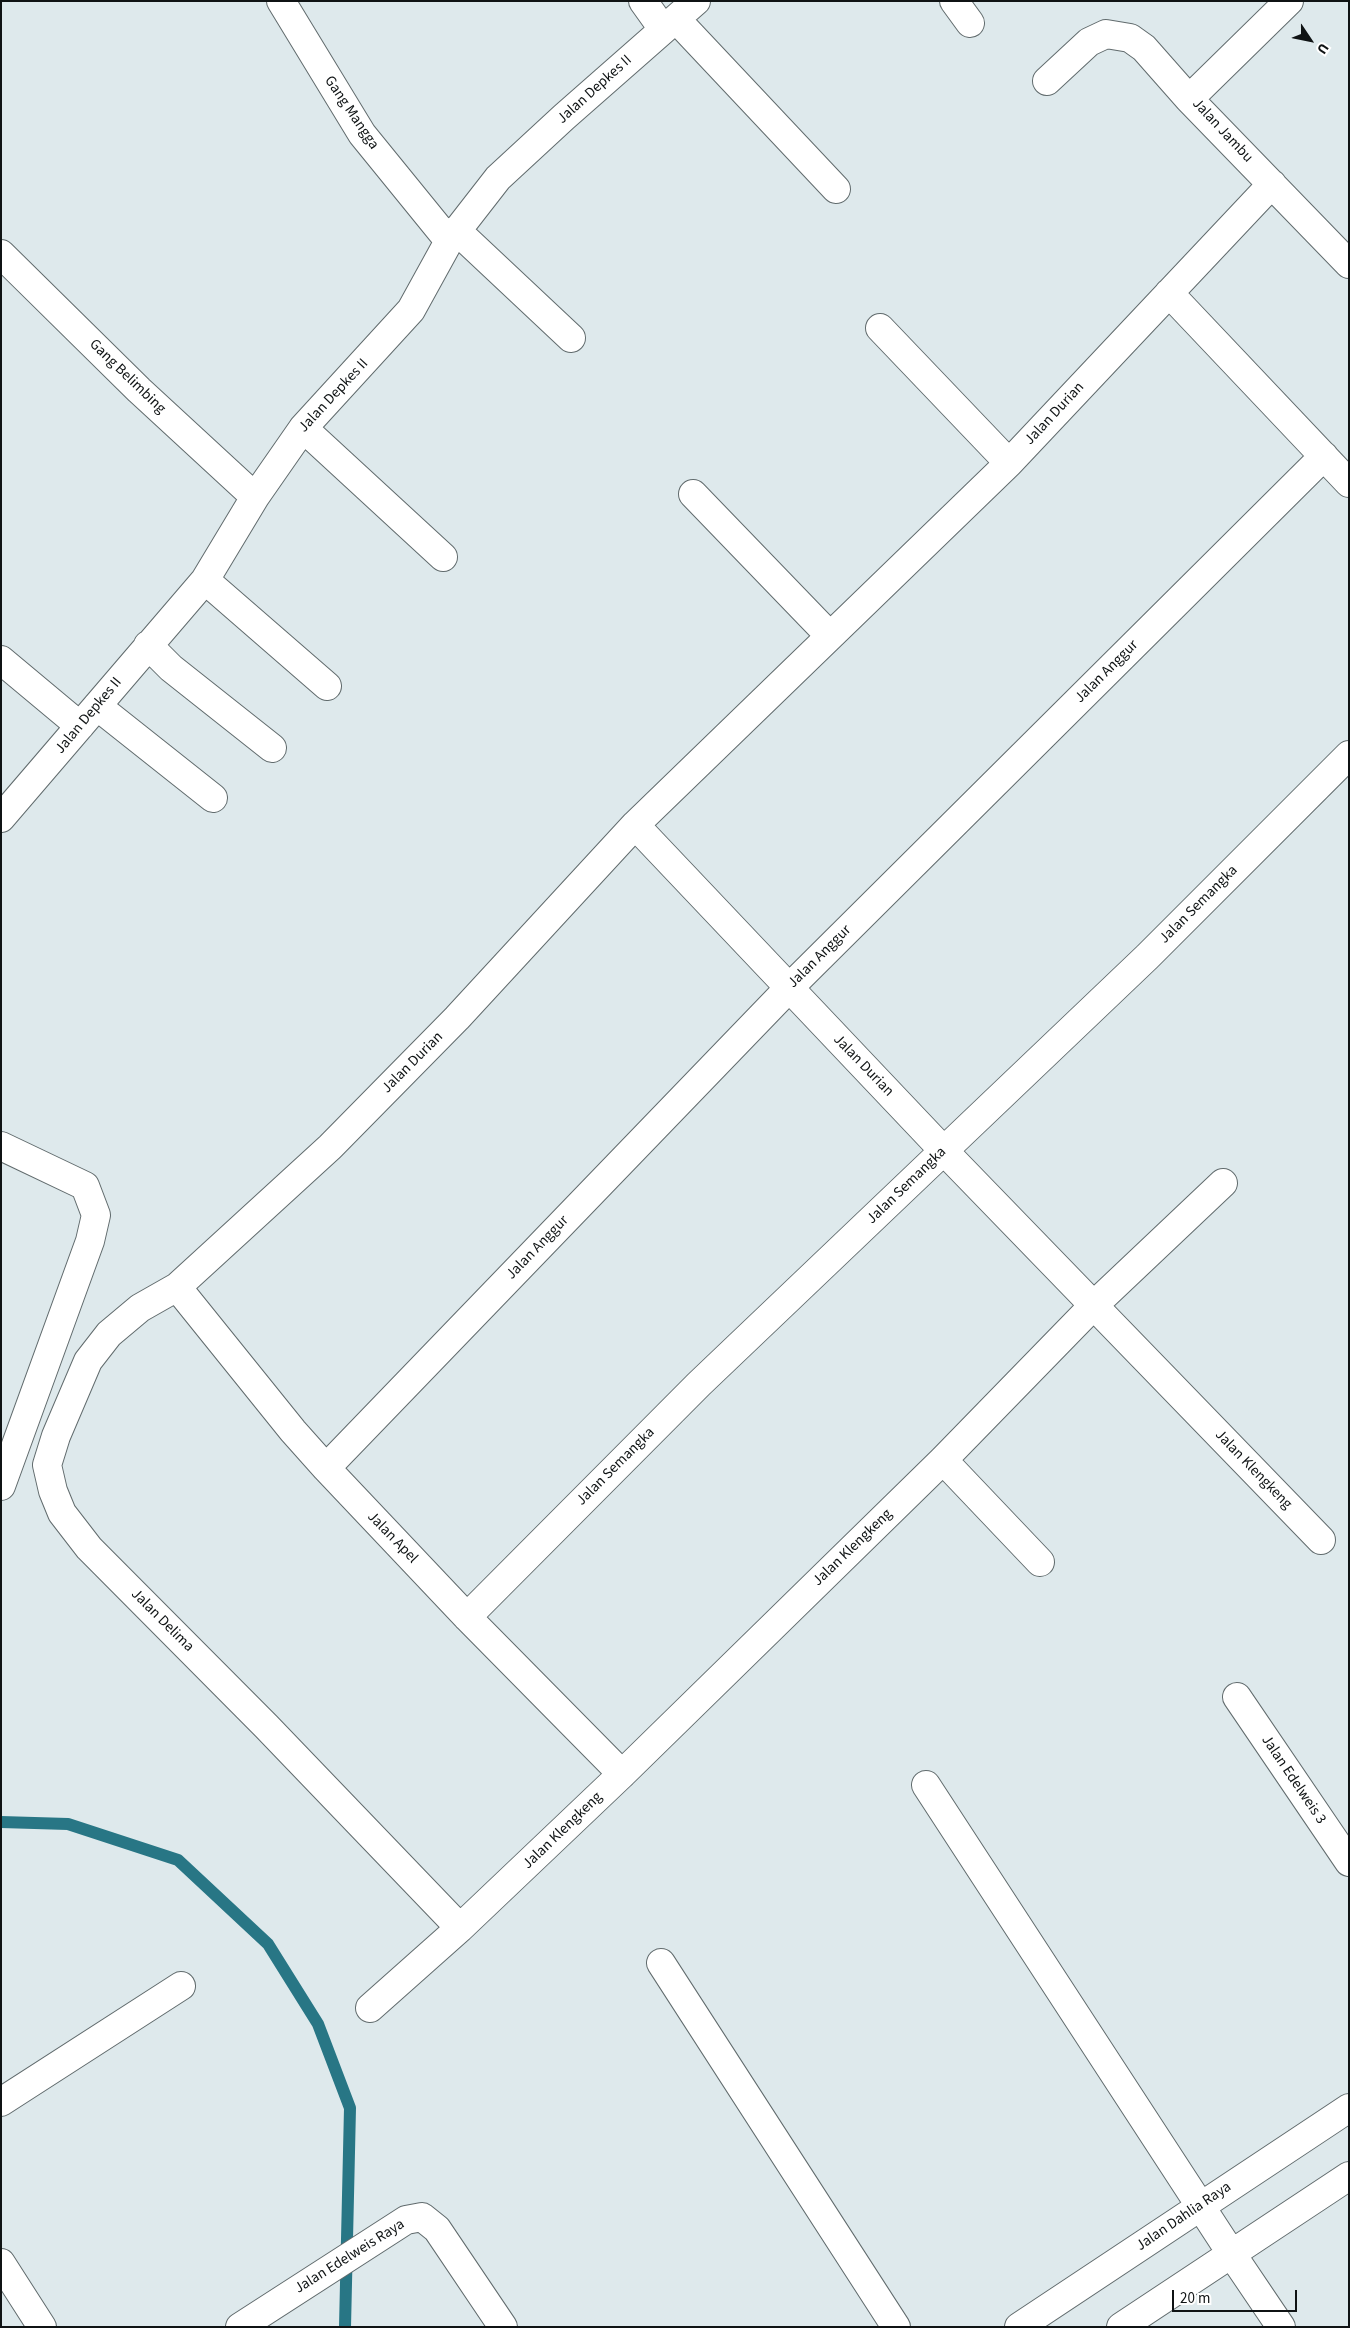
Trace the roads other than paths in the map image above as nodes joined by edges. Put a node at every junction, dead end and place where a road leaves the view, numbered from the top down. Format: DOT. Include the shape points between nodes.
graph roads {
  1 [pos="280,1"];
  2 [pos="643,1"];
  3 [pos="696,1"];
  4 [pos="954,1"];
  5 [pos="1289,1"];
  6 [pos="970,23"];
  7 [pos="669,24"];
  8 [pos="1047,81"];
  9 [pos="1189,99"];
  10 [pos="1272,184"];
  11 [pos="836,189"];
  12 [pos="453,235"];
  13 [pos="1,254"];
  14 [pos="1349,264"];
  15 [pos="1169,292"];
  16 [pos="880,328"];
  17 [pos="571,338"];
  18 [pos="303,428"];
  19 [pos="1324,456"];
  20 [pos="1009,463"];
  21 [pos="1349,483"];
  22 [pos="693,494"];
  23 [pos="255,497"];
  24 [pos="443,557"];
  25 [pos="205,580"];
  26 [pos="830,636"];
  27 [pos="148,645"];
  28 [pos="1,660"];
  29 [pos="328,686"];
  30 [pos="89,716"];
  31 [pos="272,748"];
  32 [pos="1349,755"];
  33 [pos="213,798"];
  34 [pos="1,818"];
  35 [pos="634,824"];
  36 [pos="789,988"];
  37 [pos="1,1146"];
  38 [pos="944,1151"];
  39 [pos="1223,1183"];
  40 [pos="177,1287"];
  41 [pos="1093,1306"];
  42 [pos="943,1460"];
  43 [pos="326,1468"];
  44 [pos="1,1486"];
  45 [pos="1321,1540"];
  46 [pos="1040,1562"];
  47 [pos="467,1617"];
  48 [pos="1237,1697"];
  49 [pos="622,1774"];
  50 [pos="926,1785"];
  51 [pos="1349,1862"];
  52 [pos="460,1928"];
  53 [pos="661,1963"];
  54 [pos="181,1986"];
  55 [pos="370,2008"];
  56 [pos="1,2102"];
  57 [pos="1349,2108"];
  58 [pos="1349,2176"];
  59 [pos="1200,2206"];
  60 [pos="1231,2253"];
  61 [pos="1,2263"];
  62 [pos="42,2327"];
  63 [pos="240,2327"];
  64 [pos="503,2327"];
  65 [pos="896,2327"];
  66 [pos="1019,2327"];
  67 [pos="1121,2327"];
  68 [pos="1281,2327"];
  1 -- 12 [label="street, Gang Mangga" via="362,134"];
  2 -- 7 [label="street"];
  3 -- 7 [label="street, Jalan Depkes II"];
  4 -- 6 [label="street"];
  5 -- 9 [label="street, Jalan Jambu"];
  7 -- 11 [label="street"];
  7 -- 12 [label="street, Jalan Depkes II" via="498,178"];
  8 -- 9 [label="street" via="1090,42 1106,34 1130,38 1144,48"];
  9 -- 10 [label="street, Jalan Jambu"];
  10 -- 14 [label="street, Jalan Jambu"];
  10 -- 15 [label="street, Jalan Durian"];
  12 -- 17 [label="street, Gang Mangga"];
  12 -- 18 [label="street, Jalan Depkes II" via="411,310"];
  13 -- 23 [label="street, Gang Belimbing" via="139,390"];
  15 -- 19 [label="street"];
  15 -- 20 [label="street, Jalan Durian"];
  16 -- 20 [label="street"];
  18 -- 23 [label="street, Jalan Depkes II"];
  18 -- 24 [label="street"];
  19 -- 21 [label="street"];
  19 -- 36 [label="street, Jalan Anggur"];
  20 -- 26 [label="street, Jalan Durian"];
  22 -- 26 [label="street"];
  23 -- 25 [label="street, Jalan Depkes II"];
  25 -- 27 [label="street, Jalan Depkes II"];
  25 -- 29 [label="street"];
  26 -- 35 [label="street, Jalan Durian"];
  27 -- 30 [label="street, Jalan Depkes II"];
  27 -- 31 [label="street" via="171,668"];
  28 -- 30 [label="street"];
  30 -- 33 [label="street"];
  30 -- 34 [label="street, Jalan Depkes II"];
  32 -- 38 [label="street, Jalan Semangka" via="1147,957"];
  35 -- 36 [label="street, Jalan Durian"];
  35 -- 40 [label="street, Jalan Durian" via="451,1025 330,1147"];
  36 -- 38 [label="street, Jalan Durian"];
  36 -- 43 [label="street, Jalan Anggur"];
  37 -- 44 [label="street" via="85,1186 96,1215 90,1241"];
  38 -- 41 [label="street, Jalan Durian"];
  38 -- 47 [label="street, Jalan Semangka" via="699,1384"];
  39 -- 41 [label="street"];
  40 -- 43 [label="street, Jalan Apel" via="293,1432"];
  40 -- 52 [label="street, Jalan Delima" via="140,1308 109,1334 88,1361 47,1465 62,1513 89,1548"];
  41 -- 42 [label="street, Jalan Klengkeng"];
  41 -- 45 [label="street, Jalan Klengkeng"];
  42 -- 46 [label="street"];
  42 -- 49 [label="street, Jalan Klengkeng"];
  43 -- 47 [label="street, Jalan Apel"];
  47 -- 49 [label="street, Jalan Apel"];
  48 -- 51 [label="street, Jalan Edelweis 3"];
  49 -- 52 [label="street, Jalan Klengkeng"];
  50 -- 59 [label="street"];
  52 -- 55 [label="street, Jalan Klengkeng"];
  53 -- 65 [label="street"];
  54 -- 56 [label="street"];
  57 -- 59 [label="street, Jalan Dahlia Raya"];
  58 -- 60 [label="street"];
  59 -- 60 [label="street"];
  59 -- 66 [label="street, Jalan Dahlia Raya"];
  60 -- 67 [label="street"];
  60 -- 68 [label="street"];
  61 -- 62 [label="street"];
  63 -- 64 [label="street, Jalan Edelweis Raya" via="406,2220 422,2217 437,2230"];
}
